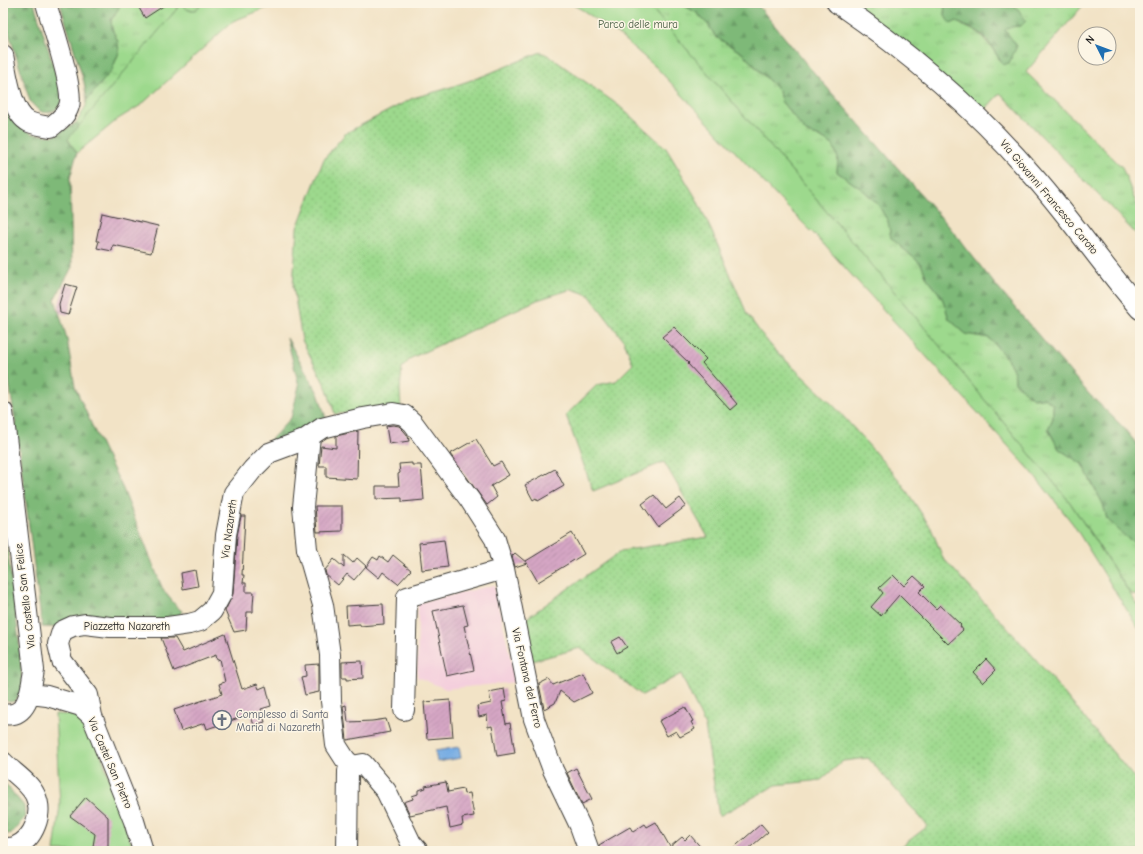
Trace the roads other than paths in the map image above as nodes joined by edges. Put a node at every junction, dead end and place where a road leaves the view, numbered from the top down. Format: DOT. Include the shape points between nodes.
graph roads {
  1 [pos="46,3"];
  2 [pos="837,3"];
  3 [pos="3,55"];
  4 [pos="1140,309"];
  5 [pos="3,412"];
  6 [pos="310,436"];
  7 [pos="504,569"];
  8 [pos="212,611"];
  9 [pos="31,694"];
  10 [pos="404,710"];
  11 [pos="3,714"];
  12 [pos="92,716"];
  13 [pos="3,762"];
  14 [pos="352,766"];
  15 [pos="3,848"];
  16 [pos="143,851"];
  17 [pos="347,851"];
  18 [pos="418,851"];
  19 [pos="589,851"];
  1 -- 3 [label="street" via="70,88 70,106 62,118 51,127 28,122 21,115 14,103"];
  2 -- 4 [label="street, Via Giovanni Francesco Caroto" via="903,51 996,134 1029,170"];
  5 -- 9 [label="street, Via Castello San Felice" via="34,670"];
  6 -- 7 [label="street, Via Fontana del Ferro" via="322,428 363,418 393,413 404,415 413,422 470,500 495,539"];
  6 -- 8 [label="street, Via Nazareth" via="268,453 234,493 226,535 222,593"];
  6 -- 14 [label="street" via="303,507 307,549 323,605 330,655 331,701 336,744"];
  7 -- 10 [label="street" via="407,597"];
  7 -- 19 [label="street, Via Fontana del Ferro" via="534,719"];
  8 -- 12 [label="street, Piazzetta Nazareth" via="200,621 168,627 110,627 85,624 62,631 58,644 62,661 88,695"];
  9 -- 11 [label="street, Via Castello San Felice" via="25,706 16,712"];
  9 -- 12 [label="street, Via Castel San Pietro" via="81,706"];
  12 -- 16 [label="street, Via Castel San Pietro" via="134,821"];
  13 -- 15 [label="street" via="22,778 35,795 38,811 35,830 15,847"];
  14 -- 17 [label="street" via="348,771"];
  14 -- 18 [label="street" via="364,764 386,791 411,843"];
}
